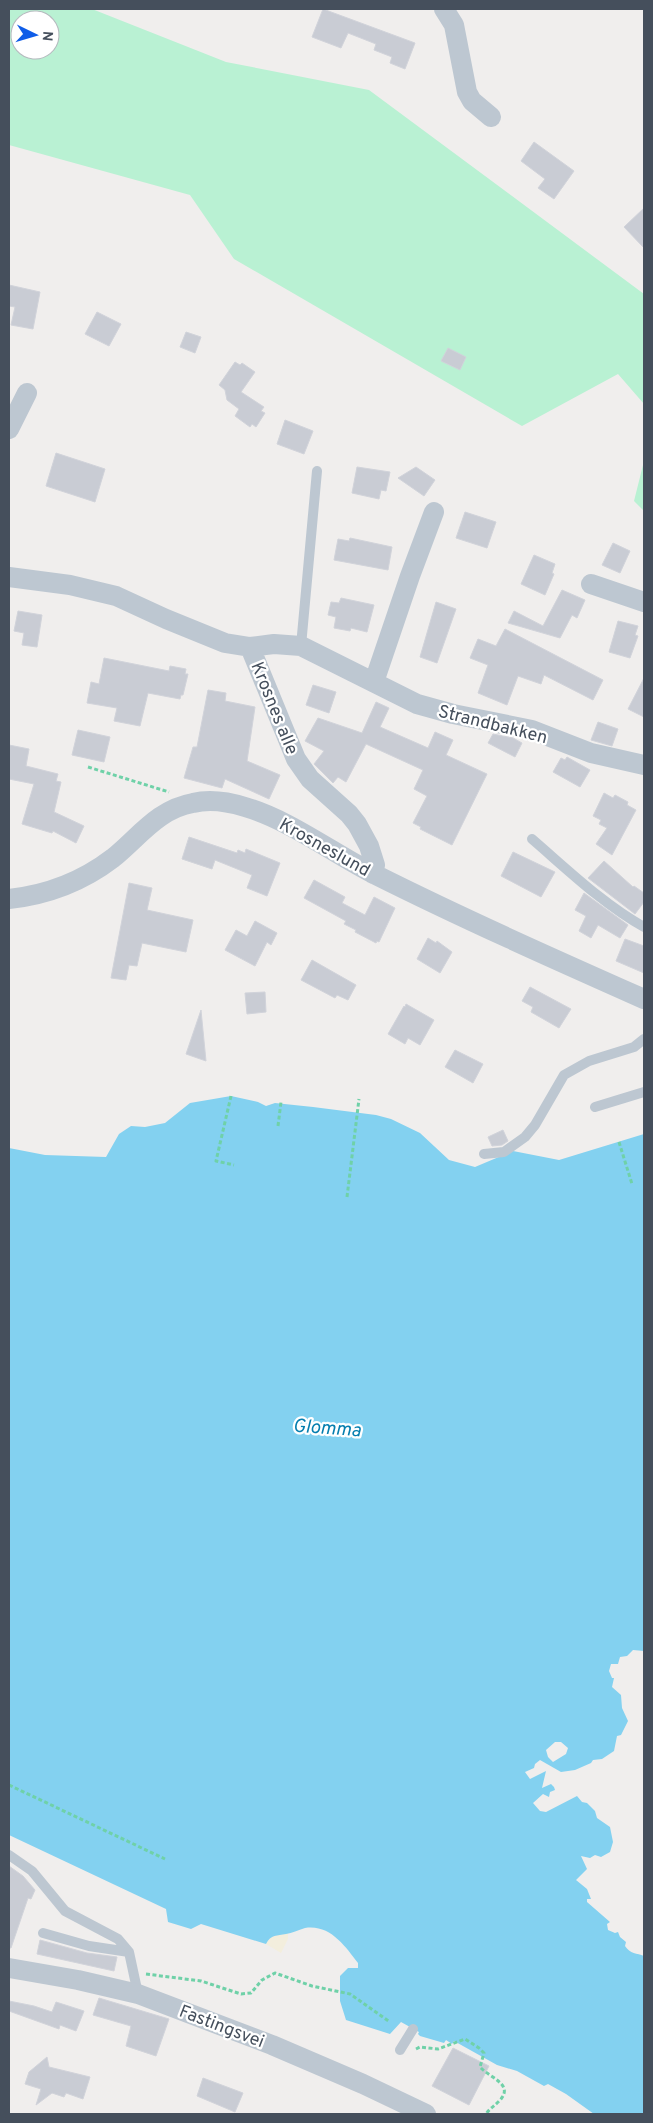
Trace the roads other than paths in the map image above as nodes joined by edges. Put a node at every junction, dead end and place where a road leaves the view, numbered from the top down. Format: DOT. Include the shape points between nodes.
graph roads {
  1 [pos="444,9"];
  2 [pos="491,117"];
  3 [pos="28,393"];
  4 [pos="9,429"];
  5 [pos="317,471"];
  6 [pos="434,512"];
  7 [pos="9,577"];
  8 [pos="591,584"];
  9 [pos="644,602"];
  10 [pos="301,646"];
  11 [pos="250,647"];
  12 [pos="374,682"];
  13 [pos="644,765"];
  14 [pos="532,839"];
  15 [pos="374,874"];
  16 [pos="9,899"];
  17 [pos="644,927"];
  18 [pos="644,999"];
  19 [pos="644,1039"];
  20 [pos="644,1092"];
  21 [pos="596,1107"];
  22 [pos="484,1154"];
  23 [pos="9,1855"];
  24 [pos="43,1933"];
  25 [pos="129,1952"];
  26 [pos="9,1968"];
  27 [pos="138,1994"];
  28 [pos="413,2029"];
  29 [pos="400,2050"];
  30 [pos="426,2114"];
  1 -- 2 [label="street" via="454,25 467,92 472,101"];
  3 -- 4 [label="street"];
  5 -- 10 [label="lane"];
  6 -- 12 [label="street"];
  7 -- 11 [label="street, Krosnes alle" via="70,585 116,596 205,636"];
  8 -- 9 [label="street"];
  10 -- 11 [label="street, Strandbakken" via="274,644"];
  10 -- 12 [label="street, Strandbakken"];
  11 -- 15 [label="street, Krosnes alle" via="296,759 310,779 357,824 368,846"];
  12 -- 13 [label="street, Strandbakken" via="436,710 532,730 590,753"];
  14 -- 17 [label="lane" via="586,886"];
  15 -- 16 [label="street, Krosneslund" via="278,821 245,807 204,801 177,807 156,819 90,874 49,890"];
  15 -- 18 [label="street, Krosneslund"];
  19 -- 22 [label="lane" via="634,1047 589,1061 564,1075 525,1137 504,1152"];
  20 -- 21 [label="lane"];
  23 -- 25 [label="lane" via="32,1871 65,1911 118,1940"];
  24 -- 25 [label="lane" via="89,1946"];
  25 -- 27 [label="lane"];
  26 -- 27 [label="street, Fastingsvei"];
  27 -- 30 [label="street, Fastingsvei" via="272,2045"];
  28 -- 29 [label="lane"];
}
